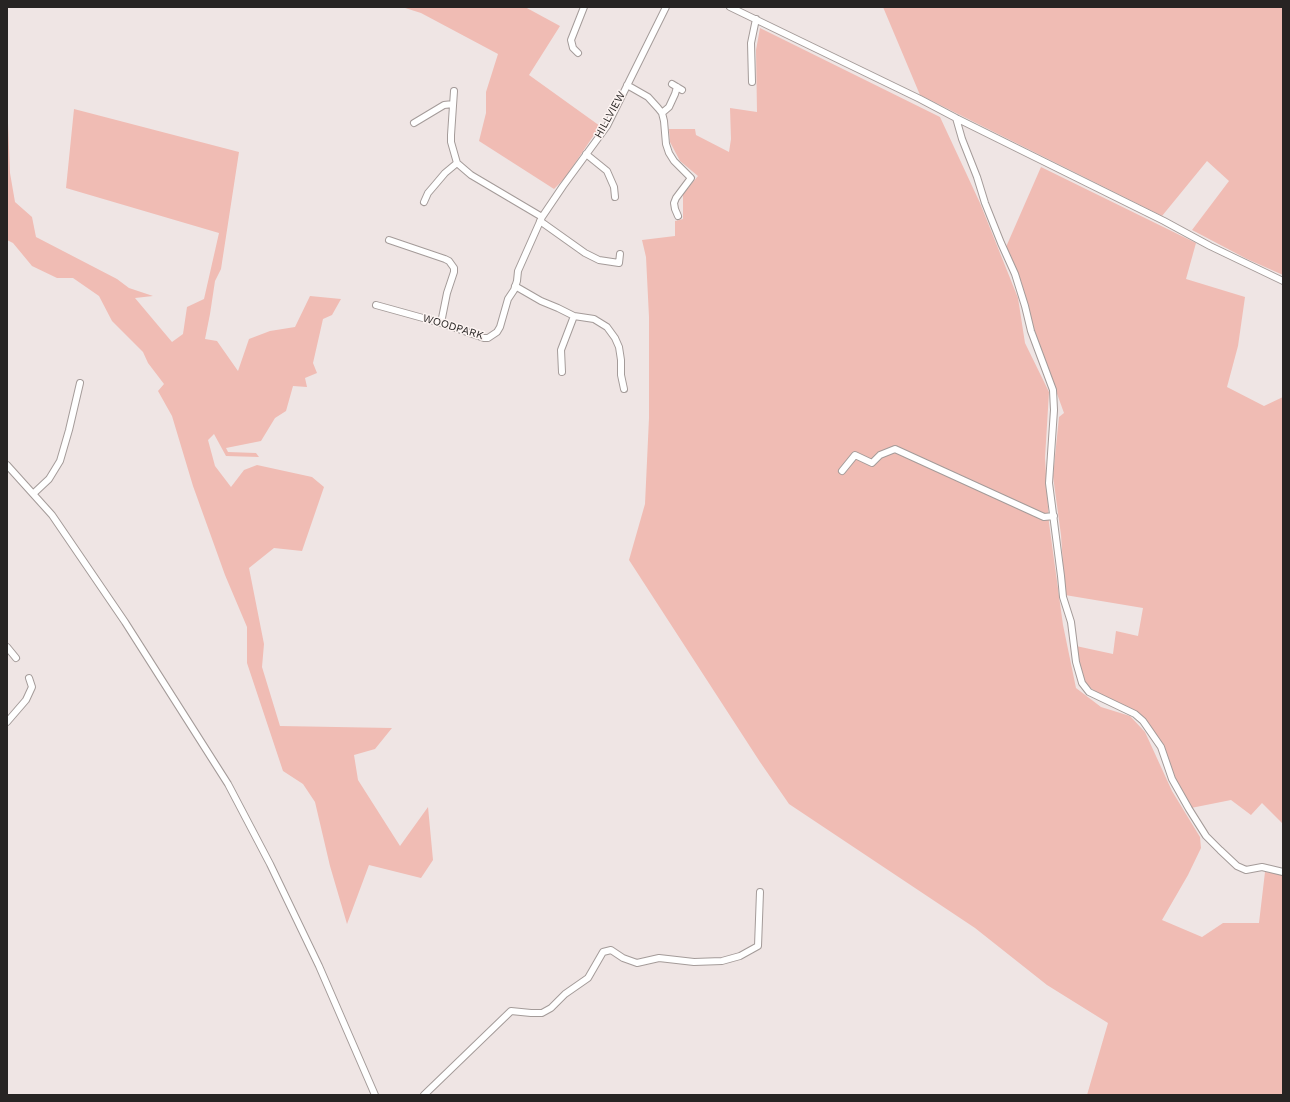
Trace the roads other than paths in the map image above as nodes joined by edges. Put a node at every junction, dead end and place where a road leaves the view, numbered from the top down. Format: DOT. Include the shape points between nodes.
graph roads {
  1 [pos="584,7"];
  2 [pos="666,7"];
  3 [pos="730,7"];
  4 [pos="742,10"];
  5 [pos="756,19"];
  6 [pos="578,53"];
  7 [pos="752,82"];
  8 [pos="627,85"];
  9 [pos="677,87"];
  10 [pos="454,90"];
  11 [pos="453,104"];
  12 [pos="662,113"];
  13 [pos="956,118"];
  14 [pos="414,123"];
  15 [pos="586,154"];
  16 [pos="457,163"];
  17 [pos="615,198"];
  18 [pos="424,202"];
  19 [pos="678,216"];
  20 [pos="541,219"];
  21 [pos="390,240"];
  22 [pos="620,254"];
  23 [pos="524,257"];
  24 [pos="1283,281"];
  25 [pos="515,286"];
  26 [pos="376,305"];
  27 [pos="574,316"];
  28 [pos="441,323"];
  29 [pos="562,373"];
  30 [pos="80,383"];
  31 [pos="624,389"];
  32 [pos="7,465"];
  33 [pos="842,471"];
  34 [pos="33,494"];
  35 [pos="1054,516"];
  36 [pos="7,647"];
  37 [pos="16,658"];
  38 [pos="29,678"];
  39 [pos="7,722"];
  40 [pos="1283,872"];
  41 [pos="760,892"];
  42 [pos="375,1095"];
  43 [pos="424,1095"];
  1 -- 6 [label="street" via="571,40 572,48"];
  2 -- 8 [label="street, HILLVIEW"];
  3 -- 4 [label="street"];
  4 -- 5 [label="street"];
  5 -- 7 [label="street" via="750,43"];
  5 -- 13 [label="street"];
  8 -- 12 [label="street" via="648,97"];
  8 -- 15 [label="street, HILLVIEW" via="607,126"];
  9 -- 12 [label="street" via="669,107"];
  10 -- 11 [label="street"];
  11 -- 14 [label="street" via="444,105"];
  11 -- 16 [label="street" via="451,142"];
  12 -- 19 [label="street" via="669,153 691,178 676,198 674,210"];
  13 -- 24 [label="street"];
  13 -- 35 [label="street" via="985,203 1015,274 1031,331 1053,390 1050,483"];
  15 -- 17 [label="street" via="607,171 614,187"];
  15 -- 20 [label="street, HILLVIEW"];
  16 -- 18 [label="street" via="428,193"];
  16 -- 20 [label="street" via="471,176"];
  20 -- 22 [label="street" via="592,257 619,263"];
  20 -- 23 [label="street, HILLVIEW"];
  21 -- 28 [label="street" via="445,259 454,268 446,293"];
  23 -- 25 [label="street, WOODPARK"];
  25 -- 27 [label="street"];
  25 -- 28 [label="street, WOODPARK" via="508,299 500,327 488,338"];
  26 -- 28 [label="street, WOODPARK"];
  27 -- 29 [label="street" via="561,350"];
  27 -- 31 [label="street" via="600,322 612,333 619,347"];
  30 -- 34 [label="street" via="60,462 49,479"];
  32 -- 34 [label="street"];
  33 -- 35 [label="street" via="855,455 872,463 880,455 895,449 1044,517"];
  34 -- 42 [label="street" via="52,515 125,622 228,784 320,966"];
  35 -- 40 [label="street" via="1063,597 1071,622 1076,662 1082,683 1089,692 1135,714 1143,721 1161,747 1172,779 1189,810 1206,836 1237,866 1246,870 1262,867"];
  36 -- 37 [label="street"];
  38 -- 39 [label="street" via="32,687 26,700"];
  41 -- 43 [label="street" via="758,946 740,956 722,961 694,962 659,958 637,963 611,950 603,952 588,978 550,1008 542,1013 510,1011"];
}
